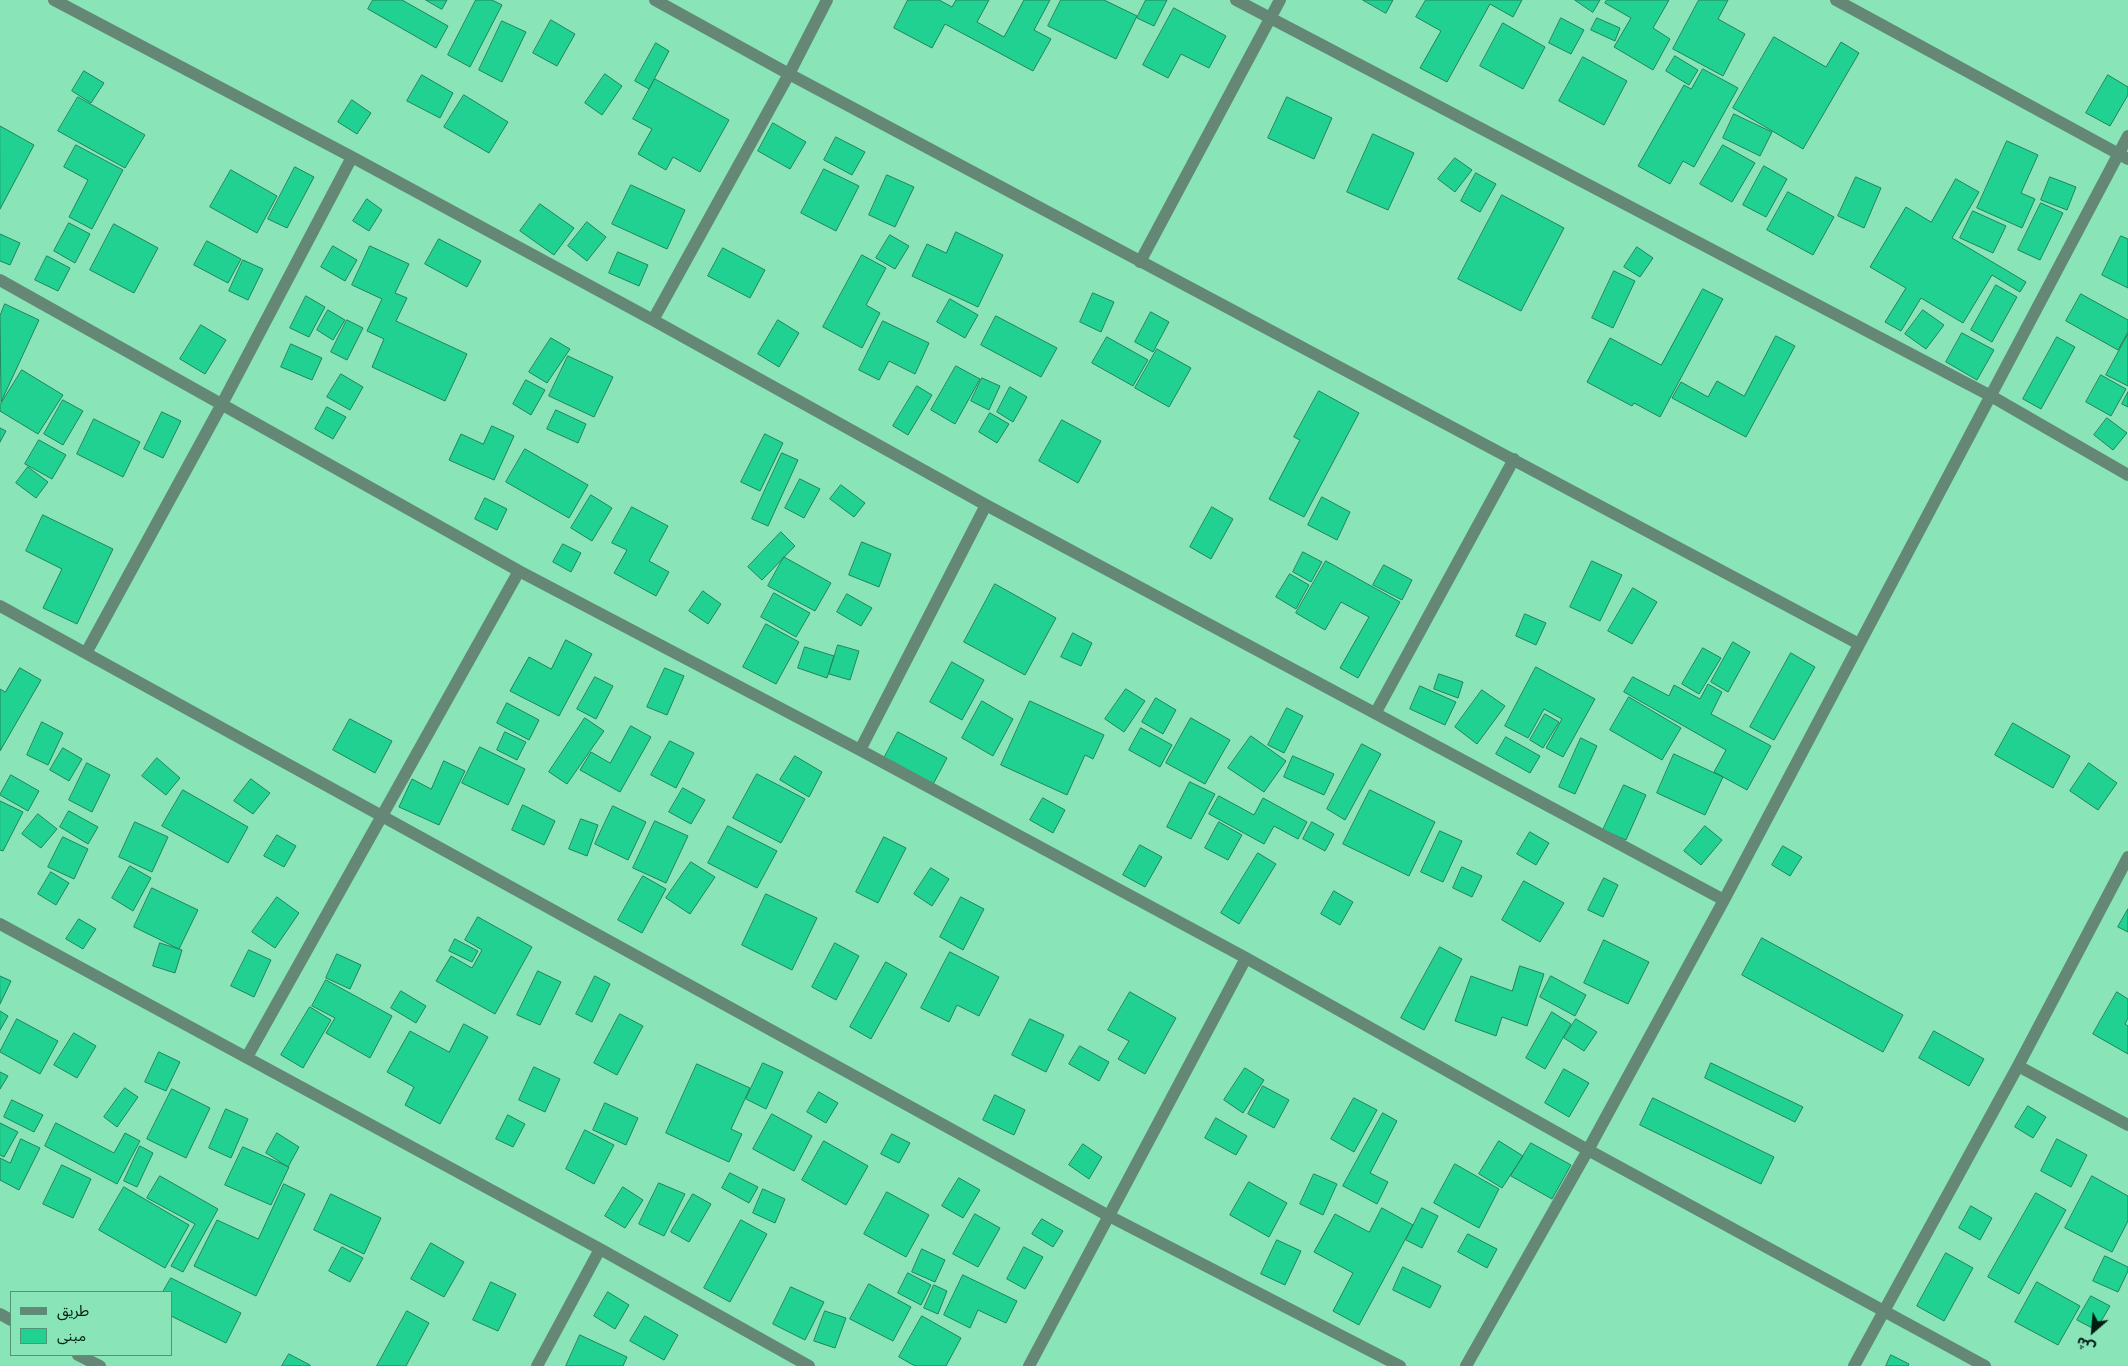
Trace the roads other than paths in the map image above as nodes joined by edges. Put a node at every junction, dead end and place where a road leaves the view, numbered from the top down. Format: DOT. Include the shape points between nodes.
graph roads {
  1 [pos="54,0"];
  2 [pos="655,0"];
  3 [pos="827,0"];
  4 [pos="1236,0"];
  5 [pos="1280,0"];
  6 [pos="1836,0"];
  7 [pos="1270,19"];
  8 [pos="788,74"];
  9 [pos="2128,136"];
  10 [pos="2123,156"];
  11 [pos="352,157"];
  12 [pos="1140,262"];
  13 [pos="0,280"];
  14 [pos="653,320"];
  15 [pos="1990,396"];
  16 [pos="222,404"];
  17 [pos="1514,459"];
  18 [pos="2128,475"];
  19 [pos="986,504"];
  20 [pos="518,571"];
  21 [pos="0,606"];
  22 [pos="1859,644"];
  23 [pos="86,653"];
  24 [pos="1376,712"];
  25 [pos="860,750"];
  26 [pos="381,815"];
  27 [pos="2128,857"];
  28 [pos="1724,900"];
  29 [pos="0,924"];
  30 [pos="1246,958"];
  31 [pos="246,1057"];
  32 [pos="2018,1066"];
  33 [pos="2128,1125"];
  34 [pos="1588,1150"];
  35 [pos="1110,1216"];
  36 [pos="600,1249"];
  37 [pos="1884,1311"];
  38 [pos="80,1356"];
  39 [pos="100,1366"];
  40 [pos="537,1366"];
  41 [pos="809,1366"];
  42 [pos="1029,1366"];
  43 [pos="1400,1366"];
  44 [pos="1466,1366"];
  45 [pos="1854,1366"];
  46 [pos="1985,1366"];
  1 -- 11 [label="street"];
  2 -- 8 [label="street"];
  3 -- 8 [label="street"];
  4 -- 7 [label="street"];
  5 -- 7 [label="street"];
  6 -- 10 [label="street"];
  7 -- 12 [label="street"];
  7 -- 15 [label="street"];
  8 -- 12 [label="street"];
  8 -- 14 [label="street"];
  9 -- 10 [label="street"];
  10 -- 15 [label="street"];
  11 -- 14 [label="street"];
  11 -- 16 [label="street"];
  12 -- 17 [label="street"];
  13 -- 16 [label="street"];
  14 -- 19 [label="street"];
  15 -- 18 [label="street"];
  15 -- 22 [label="street"];
  16 -- 20 [label="street"];
  16 -- 23 [label="street"];
  17 -- 22 [label="street"];
  17 -- 24 [label="street"];
  19 -- 24 [label="street"];
  19 -- 25 [label="street"];
  20 -- 25 [label="street"];
  20 -- 26 [label="street"];
  21 -- 23 [label="street"];
  22 -- 28 [label="street"];
  23 -- 26 [label="street"];
  24 -- 28 [label="street"];
  25 -- 30 [label="street"];
  26 -- 31 [label="street"];
  26 -- 35 [label="street"];
  27 -- 32 [label="street"];
  28 -- 34 [label="street"];
  29 -- 31 [label="street"];
  30 -- 34 [label="street"];
  30 -- 35 [label="street"];
  31 -- 36 [label="street"];
  32 -- 33 [label="street"];
  32 -- 37 [label="street"];
  34 -- 37 [label="street"];
  34 -- 44 [label="street"];
  35 -- 42 [label="street"];
  35 -- 43 [label="street"];
  36 -- 40 [label="street"];
  36 -- 41 [label="street"];
  37 -- 45 [label="street"];
  37 -- 46 [label="street"];
  38 -- 39 [label="street"];
}
